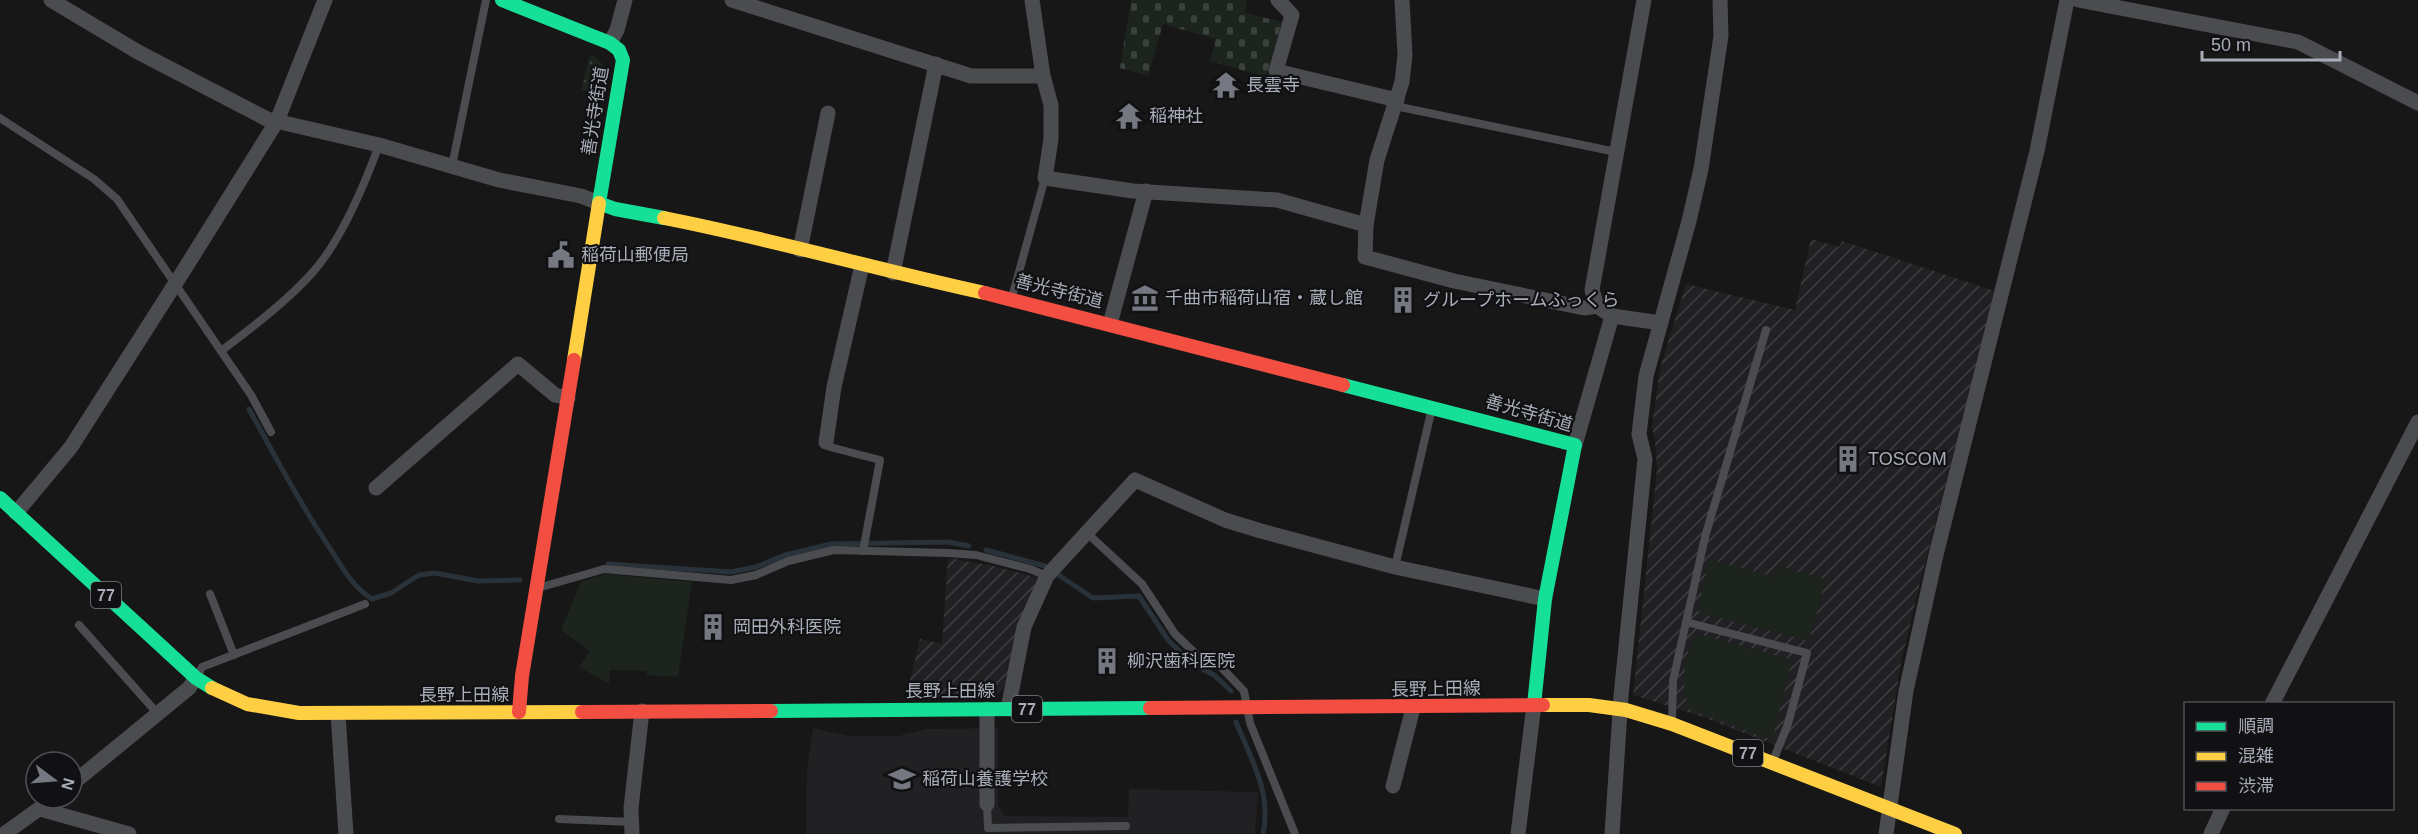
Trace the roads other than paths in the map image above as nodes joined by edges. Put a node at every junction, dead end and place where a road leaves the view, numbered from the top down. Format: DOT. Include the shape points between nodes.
graph roads {
  1 [pos="51,0"];
  2 [pos="325,0"];
  3 [pos="486,0"];
  4 [pos="502,0"];
  5 [pos="625,0"];
  6 [pos="732,0"];
  7 [pos="1032,0"];
  8 [pos="1278,0"];
  9 [pos="1402,0"];
  10 [pos="1644,0"];
  11 [pos="1720,0"];
  12 [pos="2067,0"];
  13 [pos="2078,0"];
  14 [pos="610,43"];
  15 [pos="936,64"];
  16 [pos="1043,76"];
  17 [pos="1397,99"];
  18 [pos="2418,103"];
  19 [pos="828,113"];
  20 [pos="0,118"];
  21 [pos="277,121"];
  22 [pos="379,145"];
  23 [pos="1616,152"];
  24 [pos="452,166"];
  25 [pos="1045,178"];
  26 [pos="1146,191"];
  27 [pos="599,203"];
  28 [pos="1366,225"];
  29 [pos="800,250"];
  30 [pos="862,265"];
  31 [pos="893,273"];
  32 [pos="175,285"];
  33 [pos="1011,298"];
  34 [pos="1596,306"];
  35 [pos="1612,316"];
  36 [pos="1661,323"];
  37 [pos="1110,324"];
  38 [pos="1766,330"];
  39 [pos="221,351"];
  40 [pos="568,398"];
  41 [pos="1432,407"];
  42 [pos="2418,422"];
  43 [pos="271,432"];
  44 [pos="826,442"];
  45 [pos="1575,444"];
  46 [pos="376,488"];
  47 [pos="0,498"];
  48 [pos="16,513"];
  49 [pos="1087,533"];
  50 [pos="864,549"];
  51 [pos="1395,567"];
  52 [pos="1052,570"];
  53 [pos="536,588"];
  54 [pos="210,594"];
  55 [pos="1545,599"];
  56 [pos="365,604"];
  57 [pos="1686,622"];
  58 [pos="79,625"];
  59 [pos="234,655"];
  60 [pos="196,678"];
  61 [pos="2273,702"];
  62 [pos="1534,705"];
  63 [pos="1413,708"];
  64 [pos="987,709"];
  65 [pos="1008,709"];
  66 [pos="1248,709"];
  67 [pos="1620,709"];
  68 [pos="642,711"];
  69 [pos="519,712"];
  70 [pos="158,714"];
  71 [pos="339,714"];
  72 [pos="1672,724"];
  73 [pos="1773,763"];
  74 [pos="84,774"];
  75 [pos="1393,786"];
  76 [pos="987,804"];
  77 [pos="1889,809"];
  78 [pos="39,810"];
  79 [pos="44,810"];
  80 [pos="2222,810"];
  81 [pos="559,819"];
  82 [pos="1126,826"];
  83 [pos="632,828"];
  84 [pos="4,834"];
  85 [pos="129,834"];
  86 [pos="346,834"];
  87 [pos="1295,834"];
  88 [pos="1518,834"];
  89 [pos="1612,834"];
  90 [pos="1886,834"];
  91 [pos="1955,834"];
  92 [pos="2211,834"];
  1 -- 21 [label="street" via="138,52"];
  2 -- 21 [label="street"];
  3 -- 24 [label="lane"];
  4 -- 14 [label="street, 善光寺街道"];
  5 -- 14 [label="street"];
  6 -- 15 [label="street"];
  7 -- 16 [label="street"];
  8 -- 17 [label="street" via="1292,15 1276,71"];
  9 -- 17 [label="street" via="1405,55"];
  10 -- 23 [label="street"];
  11 -- 36 [label="street" via="1721,36 1701,170"];
  12 -- 77 [label="street" via="2037,152 1911,668"];
  13 -- 18 [label="street" via="2298,42"];
  14 -- 27 [label="street, 善光寺街道" via="619,50 622,60"];
  15 -- 16 [label="street" via="971,76"];
  15 -- 31 [label="street"];
  16 -- 25 [label="street" via="1051,105"];
  17 -- 23 [label="lane" via="1400,107"];
  17 -- 28 [label="street" via="1377,160"];
  19 -- 29 [label="street"];
  20 -- 32 [label="lane" via="94,179 117,200"];
  21 -- 22 [label="street"];
  21 -- 32 [label="street"];
  22 -- 24 [label="street"];
  22 -- 39 [label="lane" via="340,232 314,271 272,313"];
  23 -- 34 [label="street" via="1592,290"];
  24 -- 27 [label="street"];
  25 -- 26 [label="street"];
  25 -- 33 [label="lane"];
  26 -- 28 [label="street" via="1277,200"];
  26 -- 37 [label="street"];
  27 -- 29 [label="street, 善光寺街道"];
  27 -- 40 [label="street"];
  28 -- 34 [label="street" via="1365,257 1454,281 1584,308"];
  29 -- 30 [label="street, 善光寺街道"];
  30 -- 31 [label="street, 善光寺街道"];
  30 -- 44 [label="street" via="834,387"];
  31 -- 33 [label="street, 善光寺街道"];
  32 -- 39 [label="lane"];
  32 -- 48 [label="street" via="70,447"];
  33 -- 37 [label="street, 善光寺街道"];
  34 -- 35 [label="street"];
  35 -- 36 [label="street"];
  35 -- 45 [label="street"];
  36 -- 67 [label="street" via="1646,375 1639,434 1645,459"];
  37 -- 41 [label="street, 善光寺街道"];
  38 -- 57 [label="lane" via="1705,537"];
  39 -- 43 [label="lane"];
  40 -- 46 [label="street" via="555,395 518,364"];
  40 -- 53 [label="street"];
  41 -- 45 [label="street, 善光寺街道"];
  41 -- 51 [label="lane"];
  42 -- 61 [label="street"];
  44 -- 50 [label="lane" via="831,447 880,460"];
  45 -- 55 [label="street, 善光寺街道"];
  47 -- 48 [label="street, 長野上田線 / 77"];
  48 -- 60 [label="street, 長野上田線 / 77"];
  49 -- 51 [label="street" via="1135,480 1225,520"];
  49 -- 52 [label="street"];
  49 -- 66 [label="lane" via="1142,584 1175,634 1197,655 1220,666 1244,691"];
  50 -- 52 [label="lane" via="976,555 1030,569"];
  50 -- 53 [label="lane" via="834,550 731,580 604,569"];
  51 -- 55 [label="street"];
  52 -- 65 [label="street" via="1024,627"];
  53 -- 69 [label="street"];
  54 -- 59 [label="lane"];
  55 -- 62 [label="street, 善光寺街道"];
  56 -- 59 [label="lane"];
  57 -- 72 [label="lane" via="1673,681"];
  57 -- 73 [label="lane" via="1807,653"];
  58 -- 70 [label="lane"];
  59 -- 60 [label="lane" via="202,667"];
  60 -- 70 [label="street"];
  60 -- 71 [label="street, 長野上田線 / 77" via="249,706 285,713"];
  62 -- 63 [label="street, 長野上田線 / 77"];
  62 -- 67 [label="street, 長野上田線 / 77"];
  62 -- 88 [label="street, 善光寺街道"];
  63 -- 66 [label="street, 長野上田線 / 77"];
  63 -- 75 [label="street"];
  64 -- 65 [label="street, 長野上田線 / 77"];
  64 -- 68 [label="street, 長野上田線 / 77"];
  64 -- 76 [label="street"];
  65 -- 66 [label="street, 長野上田線 / 77"];
  66 -- 87 [label="lane" via="1250,723"];
  67 -- 72 [label="street, 長野上田線 / 77"];
  67 -- 89 [label="street"];
  68 -- 69 [label="street, 長野上田線 / 77"];
  68 -- 83 [label="street"];
  69 -- 71 [label="street, 長野上田線 / 77"];
  70 -- 74 [label="street"];
  71 -- 86 [label="street"];
  72 -- 73 [label="street, 長野上田線 / 77"];
  73 -- 77 [label="street, 長野上田線 / 77"];
  76 -- 82 [label="lane" via="988,828"];
  77 -- 90 [label="street"];
  77 -- 91 [label="street, 長野上田線 / 77"];
  78 -- 84 [label="street"];
  79 -- 85 [label="street"];
  80 -- 92 [label="street"];
  81 -- 83 [label="lane"];
}
